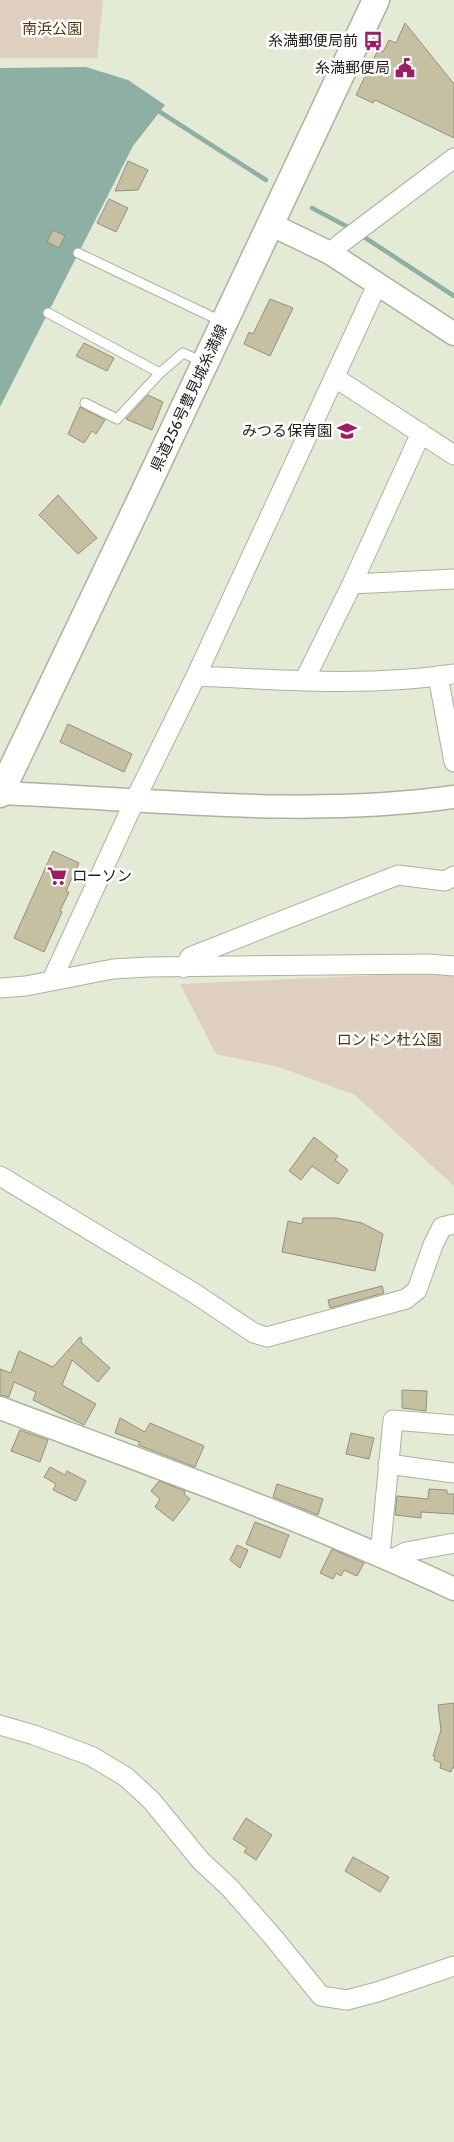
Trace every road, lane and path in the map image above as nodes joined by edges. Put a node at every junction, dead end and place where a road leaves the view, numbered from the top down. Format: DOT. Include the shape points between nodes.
graph roads {
  1 [pos="376,0"];
  2 [pos="454,158"];
  3 [pos="270,224"];
  4 [pos="78,253"];
  5 [pos="330,253"];
  6 [pos="377,285"];
  7 [pos="48,313"];
  8 [pos="224,323"];
  9 [pos="454,334"];
  10 [pos="205,363"];
  11 [pos="160,373"];
  12 [pos="334,377"];
  13 [pos="85,403"];
  14 [pos="420,433"];
  15 [pos="454,455"];
  16 [pos="454,579"];
  17 [pos="352,584"];
  18 [pos="446,675"];
  19 [pos="196,676"];
  20 [pos="304,681"];
  21 [pos="454,762"];
  22 [pos="0,793"];
  23 [pos="454,797"];
  24 [pos="135,800"];
  25 [pos="454,876"];
  26 [pos="454,966"];
  27 [pos="184,968"];
  28 [pos="52,980"];
  29 [pos="0,988"];
  30 [pos="0,1176"];
  31 [pos="454,1224"];
  32 [pos="0,1408"];
  33 [pos="454,1425"];
  34 [pos="388,1464"];
  35 [pos="454,1473"];
  36 [pos="454,1543"];
  37 [pos="386,1558"];
  38 [pos="454,1589"];
  39 [pos="0,1725"];
  40 [pos="454,1966"];
  1 -- 3 [label="main road, 県道256号豊見城糸満線"];
  2 -- 5 [label="street"];
  3 -- 5 [label="street"];
  3 -- 8 [label="main road, 県道256号豊見城糸満線"];
  4 -- 8 [label="lane"];
  5 -- 6 [label="street"];
  6 -- 9 [label="street"];
  6 -- 12 [label="street"];
  7 -- 11 [label="lane"];
  8 -- 10 [label="main road, 県道256号豊見城糸満線"];
  10 -- 11 [label="lane" via="183,353"];
  10 -- 22 [label="main road, 県道256号豊見城糸満線"];
  11 -- 13 [label="lane" via="117,419"];
  12 -- 14 [label="street"];
  12 -- 19 [label="street"];
  14 -- 15 [label="street"];
  14 -- 17 [label="street"];
  16 -- 17 [label="street"];
  17 -- 20 [label="street"];
  18 -- 20 [label="street"];
  18 -- 21 [label="street"];
  19 -- 20 [label="street"];
  19 -- 24 [label="street"];
  22 -- 24 [label="street"];
  23 -- 24 [label="street" via="391,805 338,807"];
  24 -- 28 [label="street"];
  25 -- 27 [label="street" via="445,881 398,875 190,957"];
  26 -- 27 [label="street"];
  27 -- 28 [label="street" via="113,969"];
  28 -- 29 [label="street"];
  30 -- 31 [label="street" via="254,1333 267,1337 406,1299 417,1290 442,1227"];
  32 -- 37 [label="street"];
  33 -- 34 [label="street" via="393,1420"];
  34 -- 35 [label="street"];
  34 -- 37 [label="street"];
  36 -- 37 [label="street"];
  37 -- 38 [label="street"];
  39 -- 40 [label="street" via="91,1756 126,1777 151,1800 273,1937 321,1996 347,2000"];
}
